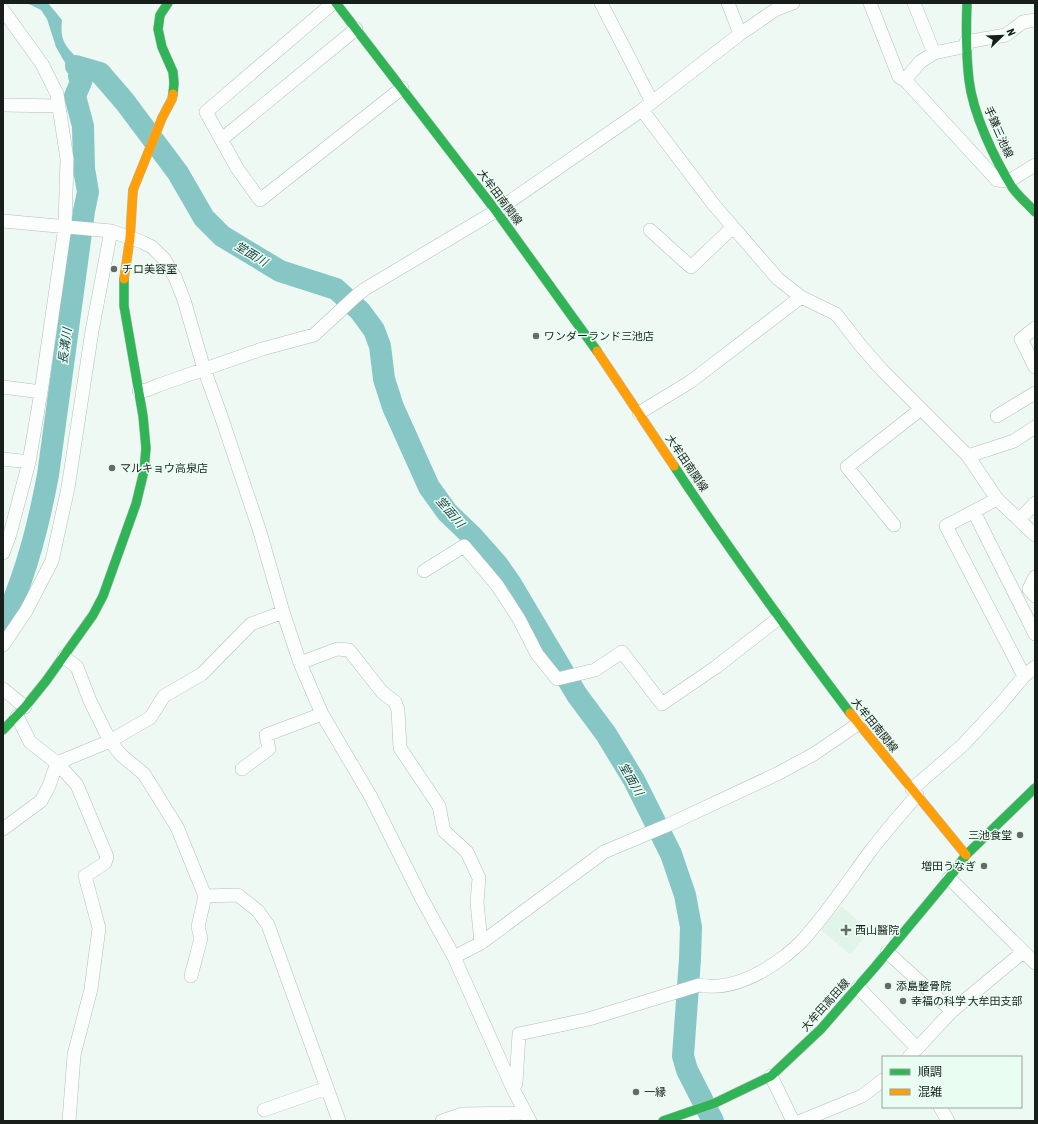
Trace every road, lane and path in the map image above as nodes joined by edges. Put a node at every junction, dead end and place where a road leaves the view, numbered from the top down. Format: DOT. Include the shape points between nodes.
graph roads {
  1 [pos="168,3"];
  2 [pos="334,3"];
  3 [pos="601,3"];
  4 [pos="728,3"];
  5 [pos="793,3"];
  6 [pos="870,3"];
  7 [pos="914,3"];
  8 [pos="967,3"];
  9 [pos="3,10"];
  10 [pos="1035,20"];
  11 [pos="356,30"];
  12 [pos="740,34"];
  13 [pos="966,44"];
  14 [pos="934,53"];
  15 [pos="905,80"];
  16 [pos="402,88"];
  17 [pos="652,102"];
  18 [pos="3,106"];
  19 [pos="58,106"];
  20 [pos="642,110"];
  21 [pos="222,139"];
  22 [pos="1035,164"];
  23 [pos="1009,181"];
  24 [pos="496,211"];
  25 [pos="1035,212"];
  26 [pos="3,221"];
  27 [pos="65,227"];
  28 [pos="733,227"];
  29 [pos="650,230"];
  30 [pos="111,231"];
  31 [pos="130,238"];
  32 [pos="801,297"];
  33 [pos="1035,328"];
  34 [pos="1035,367"];
  35 [pos="204,369"];
  36 [pos="3,387"];
  37 [pos="138,391"];
  38 [pos="41,392"];
  39 [pos="1035,393"];
  40 [pos="922,410"];
  41 [pos="639,414"];
  42 [pos="997,416"];
  43 [pos="1035,427"];
  44 [pos="968,456"];
  45 [pos="3,459"];
  46 [pos="29,462"];
  47 [pos="997,499"];
  48 [pos="1035,503"];
  49 [pos="974,512"];
  50 [pos="1019,520"];
  51 [pos="894,525"];
  52 [pos="1035,535"];
  53 [pos="3,553"];
  54 [pos="424,571"];
  55 [pos="1035,577"];
  56 [pos="1035,596"];
  57 [pos="283,612"];
  58 [pos="779,618"];
  59 [pos="1035,634"];
  60 [pos="3,645"];
  61 [pos="64,657"];
  62 [pos="300,662"];
  63 [pos="1035,667"];
  64 [pos="1024,676"];
  65 [pos="3,689"];
  66 [pos="21,712"];
  67 [pos="322,714"];
  68 [pos="858,724"];
  69 [pos="3,730"];
  70 [pos="110,741"];
  71 [pos="57,763"];
  72 [pos="242,769"];
  73 [pos="1035,788"];
  74 [pos="915,792"];
  75 [pos="3,829"];
  76 [pos="966,855"];
  77 [pos="949,878"];
  78 [pos="205,896"];
  79 [pos="481,943"];
  80 [pos="887,952"];
  81 [pos="1023,952"];
  82 [pos="454,958"];
  83 [pos="1035,963"];
  84 [pos="191,976"];
  85 [pos="858,987"];
  86 [pos="952,1012"];
  87 [pos="913,1052"];
  88 [pos="771,1076"];
  89 [pos="882,1081"];
  90 [pos="327,1088"];
  91 [pos="513,1089"];
  92 [pos="941,1108"];
  93 [pos="264,1110"];
  94 [pos="528,1117"];
  95 [pos="69,1121"];
  96 [pos="339,1121"];
  97 [pos="442,1121"];
  98 [pos="663,1121"];
  99 [pos="793,1121"];
  100 [pos="801,1121"];
  101 [pos="948,1121"];
  1 -- 31 [label="main road" via="160,15 158,29 162,47 173,72 172,99 133,190"];
  2 -- 11 [label="main road, 大牟田南関線"];
  2 -- 21 [label="street" via="206,112"];
  3 -- 17 [label="street"];
  4 -- 12 [label="street"];
  5 -- 12 [label="street" via="774,10"];
  6 -- 15 [label="street" via="898,77"];
  7 -- 14 [label="street"];
  8 -- 13 [label="main road, 手鎌三池線"];
  9 -- 19 [label="street" via="42,64 57,94"];
  10 -- 13 [label="street" via="1023,22 1006,35"];
  11 -- 16 [label="main road, 大牟田南関線"];
  11 -- 21 [label="street"];
  12 -- 17 [label="street"];
  13 -- 14 [label="street"];
  13 -- 23 [label="main road, 手鎌三池線" via="969,81 977,116"];
  14 -- 15 [label="street" via="920,62"];
  15 -- 23 [label="street" via="997,180"];
  16 -- 21 [label="street" via="260,200 237,168"];
  16 -- 24 [label="main road, 大牟田南関線"];
  17 -- 20 [label="street"];
  18 -- 19 [label="street"];
  19 -- 27 [label="street" via="67,159"];
  20 -- 24 [label="street"];
  20 -- 28 [label="street"];
  22 -- 23 [label="street"];
  23 -- 25 [label="main road, 手鎌三池線"];
  24 -- 35 [label="street" via="356,296 314,335 262,348"];
  24 -- 41 [label="main road, 大牟田南関線" via="591,342"];
  26 -- 27 [label="street"];
  27 -- 30 [label="street"];
  27 -- 38 [label="street"];
  28 -- 29 [label="street" via="691,267"];
  28 -- 32 [label="street" via="778,279"];
  30 -- 31 [label="street"];
  30 -- 60 [label="street" via="92,331 68,488 52,562 26,611"];
  31 -- 35 [label="street" via="152,247 164,259 175,277"];
  31 -- 37 [label="main road" via="123,285 124,306"];
  32 -- 40 [label="street" via="836,314 861,346"];
  32 -- 41 [label="street" via="690,382"];
  33 -- 34 [label="street" via="1021,339"];
  35 -- 37 [label="street"];
  35 -- 57 [label="street" via="255,518"];
  36 -- 38 [label="street"];
  37 -- 61 [label="main road" via="146,448 144,471 136,504 103,596"];
  38 -- 46 [label="street"];
  39 -- 42 [label="street"];
  40 -- 44 [label="street"];
  40 -- 51 [label="street" via="847,467"];
  41 -- 58 [label="main road, 大牟田南関線" via="718,533"];
  43 -- 44 [label="street" via="1014,441"];
  44 -- 47 [label="street"];
  45 -- 46 [label="street"];
  46 -- 53 [label="street"];
  47 -- 49 [label="street"];
  47 -- 50 [label="street"];
  48 -- 50 [label="street"];
  49 -- 59 [label="street"];
  49 -- 64 [label="street" via="946,526"];
  50 -- 52 [label="street"];
  54 -- 58 [label="street" via="464,546 497,585 519,619 536,654 557,679 595,670 622,652 662,704 716,667"];
  55 -- 56 [label="street" via="1029,590"];
  57 -- 62 [label="street"];
  57 -- 70 [label="street" via="251,624 202,674 164,696 150,718"];
  58 -- 68 [label="main road, 大牟田南関線"];
  61 -- 66 [label="main road"];
  61 -- 70 [label="street" via="77,668"];
  62 -- 67 [label="street"];
  62 -- 79 [label="street" via="337,649 349,650 382,692 395,702 398,710 400,748 439,806 444,831 467,852 480,878 477,902"];
  63 -- 64 [label="street"];
  64 -- 74 [label="street" via="963,745"];
  65 -- 66 [label="street"];
  66 -- 69 [label="main road"];
  66 -- 71 [label="street" via="30,742"];
  67 -- 72 [label="street" via="266,734 269,749"];
  67 -- 82 [label="street" via="371,797"];
  68 -- 74 [label="main road, 大牟田南関線"];
  68 -- 79 [label="street" via="814,754 777,774 604,852"];
  70 -- 71 [label="street"];
  70 -- 78 [label="street" via="121,755 144,774 177,827"];
  71 -- 75 [label="street" via="50,786 41,801"];
  71 -- 95 [label="street" via="77,785 107,857 105,863 85,876 99,928 91,988 74,1055"];
  73 -- 76 [label="main road"];
  74 -- 76 [label="main road, 大牟田南関線"];
  74 -- 91 [label="street" via="815,926 800,944 779,960 757,975 739,983 710,987 699,985 589,1019 519,1034 516,1083"];
  76 -- 77 [label="main road, 大牟田高田線"];
  77 -- 80 [label="main road, 大牟田高田線"];
  77 -- 81 [label="street"];
  78 -- 84 [label="street" via="198,927 201,938"];
  78 -- 90 [label="street" via="238,895 258,911 268,925"];
  79 -- 82 [label="street"];
  80 -- 85 [label="main road, 大牟田高田線"];
  80 -- 86 [label="street"];
  81 -- 83 [label="street"];
  81 -- 86 [label="street"];
  82 -- 91 [label="street"];
  85 -- 87 [label="street"];
  85 -- 88 [label="main road, 大牟田高田線" via="821,1029"];
  86 -- 87 [label="street"];
  88 -- 98 [label="main road, 大牟田高田線" via="715,1103"];
  88 -- 99 [label="street"];
  89 -- 100 [label="street" via="862,1096"];
  90 -- 93 [label="street"];
  90 -- 96 [label="street"];
  91 -- 94 [label="street"];
  92 -- 101 [label="street"];
  94 -- 97 [label="street" via="463,1114"];
}
